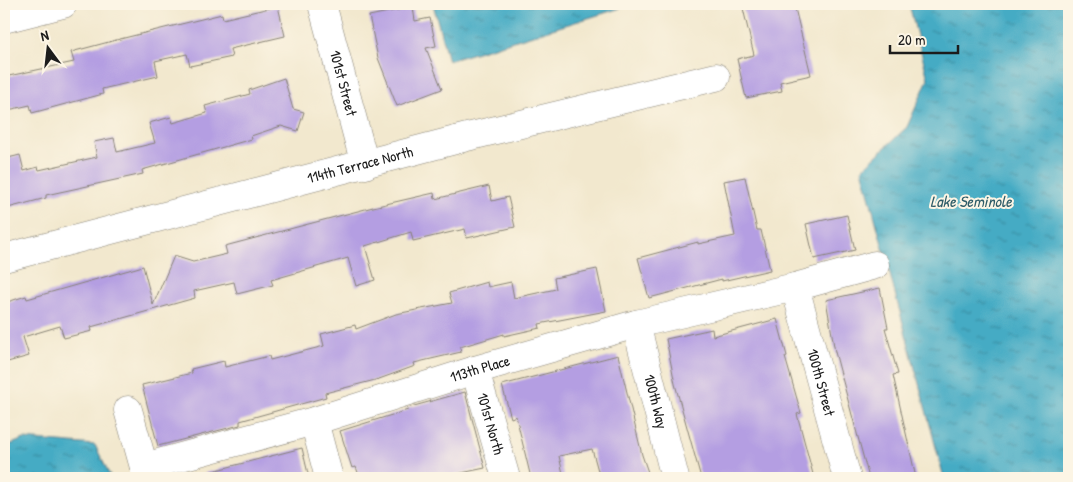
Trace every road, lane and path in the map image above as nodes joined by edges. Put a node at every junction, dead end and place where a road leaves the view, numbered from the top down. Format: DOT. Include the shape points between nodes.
graph roads {
  1 [pos="63,4"];
  2 [pos="322,4"];
  3 [pos="4,19"];
  4 [pos="716,77"];
  5 [pos="365,164"];
  6 [pos="4,258"];
  7 [pos="876,265"];
  8 [pos="795,287"];
  9 [pos="636,324"];
  10 [pos="475,370"];
  11 [pos="128,410"];
  12 [pos="314,421"];
  13 [pos="145,472"];
  14 [pos="329,478"];
  15 [pos="506,478"];
  16 [pos="676,478"];
  17 [pos="847,478"];
  1 -- 3 [label="street"];
  2 -- 5 [label="street, 101st Street"];
  4 -- 5 [label="street, 114th Terrace North"];
  5 -- 6 [label="street, 114th Terrace North"];
  7 -- 8 [label="street, 113th Place"];
  8 -- 9 [label="street, 113th Place"];
  8 -- 17 [label="street, 100th Street"];
  9 -- 10 [label="street, 113th Place"];
  9 -- 16 [label="street, 100th Way"];
  10 -- 12 [label="street, 113th Place"];
  10 -- 15 [label="street, 101st North"];
  11 -- 13 [label="street, 113th Place"];
  12 -- 13 [label="street, 113th Place"];
  12 -- 14 [label="street"];
}
